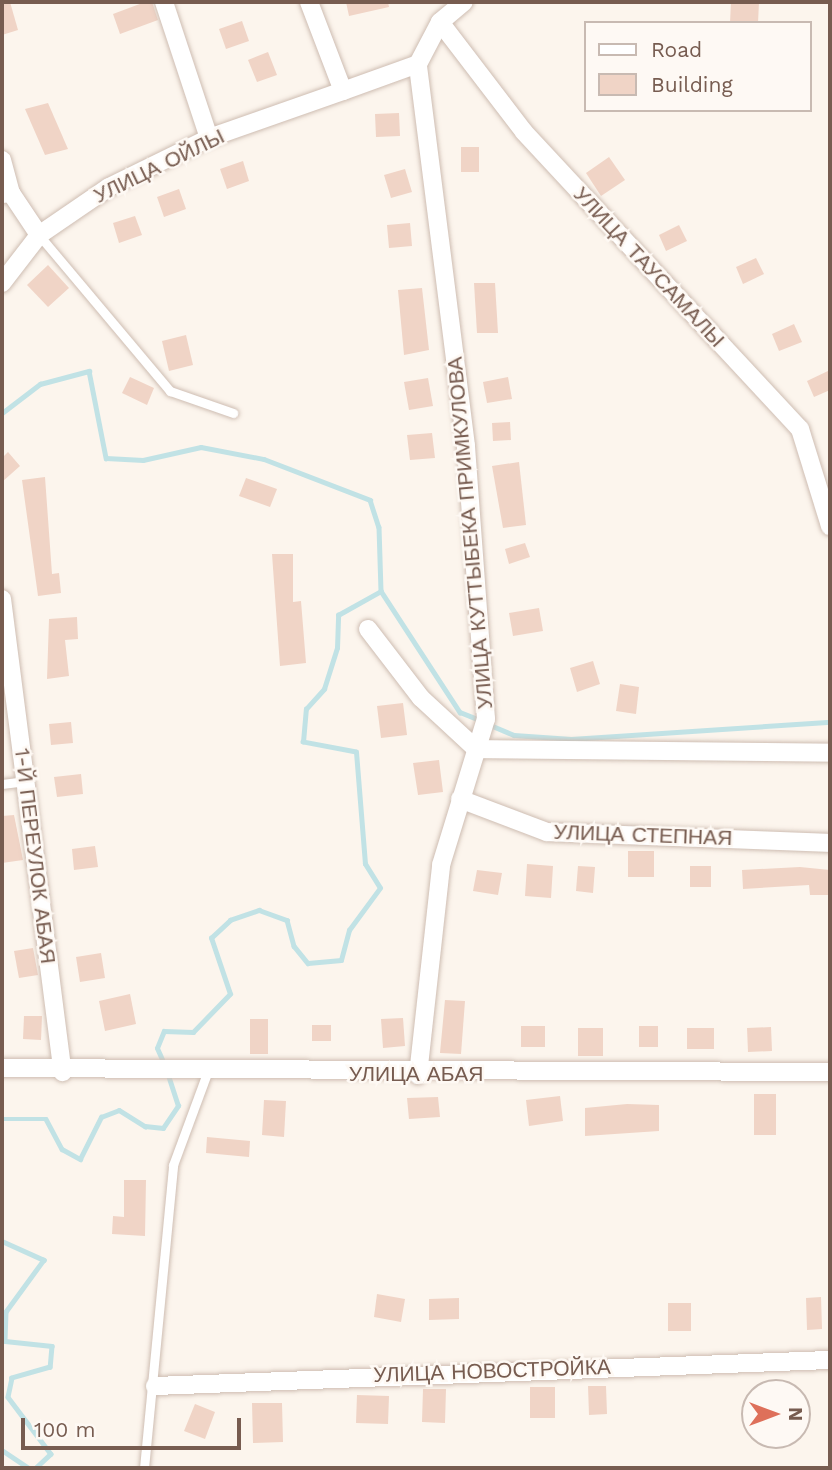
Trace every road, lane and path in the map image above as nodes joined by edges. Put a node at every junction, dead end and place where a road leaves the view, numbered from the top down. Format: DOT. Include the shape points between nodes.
graph roads {
  1 [pos="164,2"];
  2 [pos="309,2"];
  3 [pos="464,2"];
  4 [pos="440,22"];
  5 [pos="418,64"];
  6 [pos="343,91"];
  7 [pos="209,138"];
  8 [pos="2,160"];
  9 [pos="7,193"];
  10 [pos="38,234"];
  11 [pos="2,283"];
  12 [pos="233,413"];
  13 [pos="830,526"];
  14 [pos="2,599"];
  15 [pos="368,629"];
  16 [pos="476,748"];
  17 [pos="830,753"];
  18 [pos="26,781"];
  19 [pos="2,784"];
  20 [pos="460,799"];
  21 [pos="830,843"];
  22 [pos="2,1068"];
  23 [pos="63,1072"];
  24 [pos="830,1072"];
  25 [pos="207,1073"];
  26 [pos="418,1075"];
  27 [pos="830,1360"];
  28 [pos="155,1386"];
  29 [pos="144,1468"];
  1 -- 7 [label="street"];
  2 -- 6 [label="street"];
  3 -- 4 [label="street"];
  4 -- 5 [label="street"];
  4 -- 13 [label="street, УЛИЦА ТАУСАМАЛЫ" via="524,132 800,429"];
  5 -- 6 [label="street"];
  5 -- 16 [label="street, УЛИЦА КУТТЫБЕКА ПРИМКУЛОВА" via="466,446 486,719"];
  6 -- 7 [label="street, УЛИЦА ОЙЛЫ"];
  7 -- 10 [label="street, УЛИЦА ОЙЛЫ" via="109,187"];
  8 -- 9 [label="street"];
  9 -- 10 [label="street"];
  10 -- 11 [label="street, УЛИЦА ОЙЛЫ"];
  10 -- 12 [label="lane" via="170,391"];
  14 -- 18 [label="street, 1-Й ПЕРЕУЛОК АБАЯ"];
  15 -- 16 [label="street" via="421,698"];
  16 -- 17 [label="street"];
  16 -- 20 [label="street, УЛИЦА КУТТЫБЕКА ПРИМКУЛОВА"];
  18 -- 19 [label="lane"];
  18 -- 23 [label="street, 1-Й ПЕРЕУЛОК АБАЯ"];
  20 -- 21 [label="street, УЛИЦА СТЕПНАЯ" via="547,832"];
  20 -- 26 [label="street, УЛИЦА КУТТЫБЕКА ПРИМКУЛОВА" via="441,865"];
  22 -- 23 [label="street, УЛИЦА АБАЯ"];
  23 -- 25 [label="street, УЛИЦА АБАЯ"];
  24 -- 26 [label="street, УЛИЦА АБАЯ"];
  25 -- 26 [label="street, УЛИЦА АБАЯ"];
  25 -- 28 [label="lane" via="173,1165 161,1237"];
  27 -- 28 [label="street, УЛИЦА НОВОСТРОЙКА"];
  28 -- 29 [label="lane"];
}
